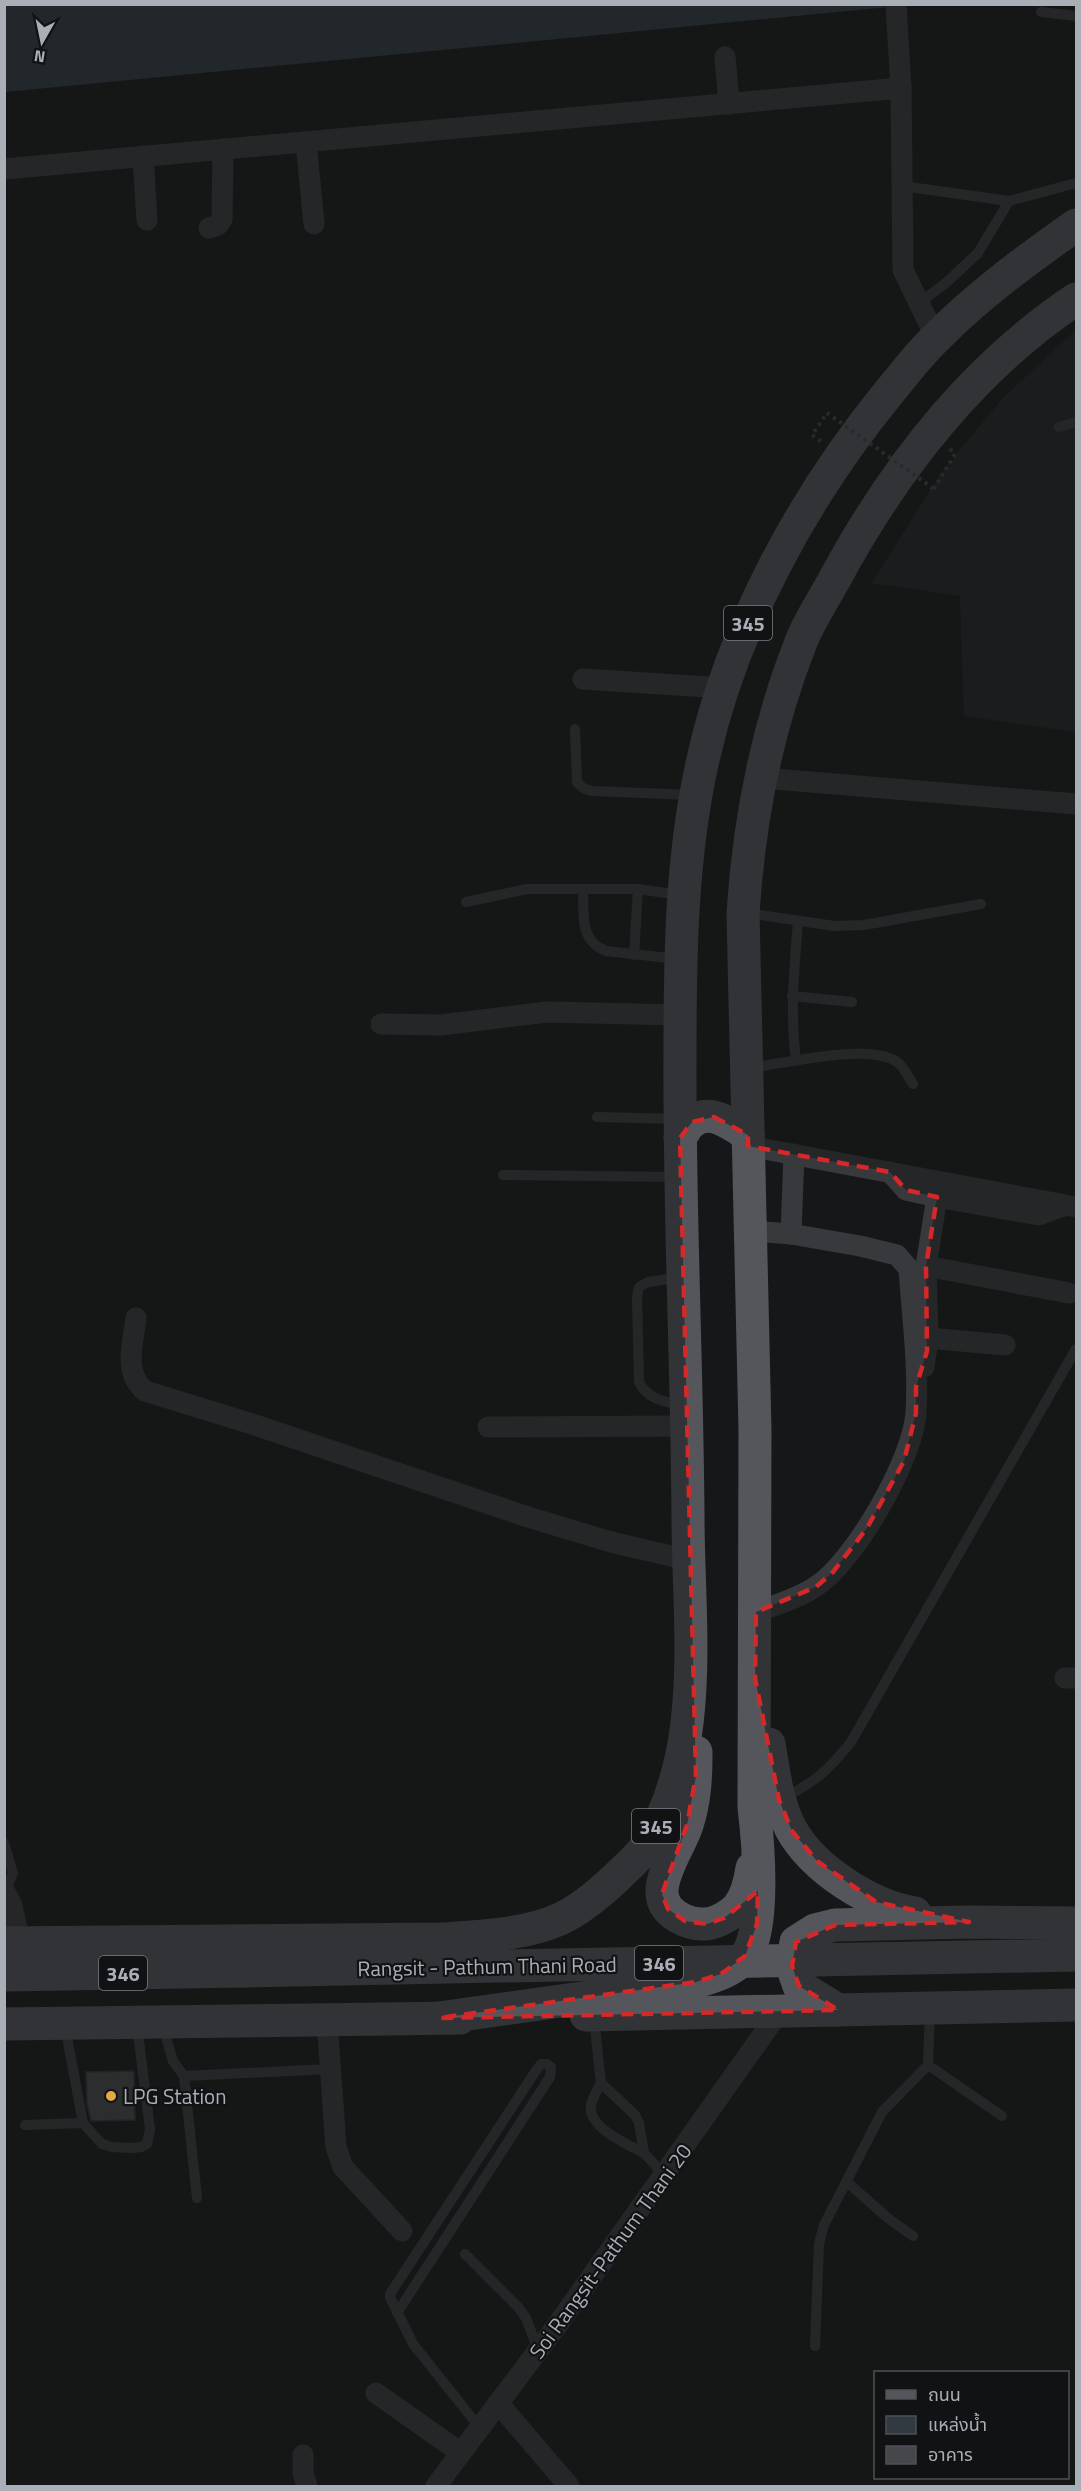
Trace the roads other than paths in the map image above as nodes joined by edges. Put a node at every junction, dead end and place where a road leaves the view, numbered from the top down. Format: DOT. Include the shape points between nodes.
graph roads {
  1 [pos="896,12"];
  2 [pos="1041,12"];
  3 [pos="1077,16"];
  4 [pos="725,57"];
  5 [pos="902,88"];
  6 [pos="729,104"];
  7 [pos="306,142"];
  8 [pos="224,149"];
  9 [pos="143,156"];
  10 [pos="4,169"];
  11 [pos="1077,183"];
  12 [pos="902,186"];
  13 [pos="1009,201"];
  14 [pos="147,220"];
  15 [pos="314,224"];
  16 [pos="1077,225"];
  17 [pos="209,228"];
  18 [pos="1077,298"];
  19 [pos="918,303"];
  20 [pos="936,338"];
  21 [pos="1077,422"];
  22 [pos="1059,427"];
  23 [pos="583,679"];
  24 [pos="724,688"];
  25 [pos="575,729"];
  26 [pos="761,778"];
  27 [pos="696,795"];
  28 [pos="1077,804"];
  29 [pos="583,889"];
  30 [pos="638,889"];
  31 [pos="684,895"];
  32 [pos="466,902"];
  33 [pos="981,904"];
  34 [pos="743,913"];
  35 [pos="798,922"];
  36 [pos="634,955"];
  37 [pos="682,960"];
  38 [pos="792,996"];
  39 [pos="852,1002"];
  40 [pos="680,1015"];
  41 [pos="381,1024"];
  42 [pos="796,1061"];
  43 [pos="747,1069"];
  44 [pos="913,1084"];
  45 [pos="597,1117"];
  46 [pos="680,1129"];
  47 [pos="748,1141"];
  48 [pos="794,1154"];
  49 [pos="890,1172"];
  50 [pos="503,1175"];
  51 [pos="681,1177"];
  52 [pos="937,1197"];
  53 [pos="1071,1206"];
  54 [pos="751,1231"];
  55 [pos="791,1234"];
  56 [pos="926,1266"];
  57 [pos="683,1277"];
  58 [pos="1069,1293"];
  59 [pos="136,1318"];
  60 [pos="928,1338"];
  61 [pos="1005,1345"];
  62 [pos="1077,1349"];
  63 [pos="916,1387"];
  64 [pos="686,1416"];
  65 [pos="488,1427"];
  66 [pos="688,1560"];
  67 [pos="756,1612"];
  68 [pos="692,1629"];
  69 [pos="766,1804"];
  70 [pos="4,1844"];
  71 [pos="5,1890"];
  72 [pos="969,1922"];
  73 [pos="1077,1923"];
  74 [pos="12,1943"];
  75 [pos="1077,1954"];
  76 [pos="4,1975"];
  77 [pos="1077,2005"];
  78 [pos="930,2008"];
  79 [pos="838,2010"];
  80 [pos="779,2012"];
  81 [pos="594,2015"];
  82 [pos="439,2018"];
  83 [pos="327,2020"];
  84 [pos="149,2022"];
  85 [pos="4,2024"];
  86 [pos="64,2024"];
  87 [pos="928,2065"];
  88 [pos="330,2069"];
  89 [pos="184,2076"];
  90 [pos="601,2083"];
  91 [pos="1002,2116"];
  92 [pos="83,2123"];
  93 [pos="25,2125"];
  94 [pos="644,2153"];
  95 [pos="665,2176"];
  96 [pos="847,2182"];
  97 [pos="198,2198"];
  98 [pos="447,2204"];
  99 [pos="464,2214"];
  100 [pos="402,2230"];
  101 [pos="913,2236"];
  102 [pos="426,2238"];
  103 [pos="442,2247"];
  104 [pos="465,2254"];
  105 [pos="398,2313"];
  106 [pos="815,2346"];
  107 [pos="538,2351"];
  108 [pos="376,2393"];
  109 [pos="498,2403"];
  110 [pos="480,2428"];
  111 [pos="461,2453"];
  112 [pos="303,2455"];
  113 [pos="307,2487"];
  114 [pos="436,2487"];
  115 [pos="569,2487"];
  1 -- 5 [label="street"];
  2 -- 3 [label="lane"];
  4 -- 6 [label="street"];
  5 -- 6 [label="street"];
  5 -- 12 [label="street"];
  6 -- 7 [label="street"];
  7 -- 8 [label="street"];
  7 -- 15 [label="street"];
  8 -- 9 [label="street"];
  8 -- 17 [label="street" via="222,219"];
  9 -- 10 [label="street"];
  9 -- 14 [label="street"];
  11 -- 13 [label="lane"];
  12 -- 13 [label="lane"];
  12 -- 19 [label="street" via="903,270"];
  13 -- 19 [label="lane" via="978,253 948,282"];
  16 -- 20 [label="main road, 345" via="1018,267"];
  18 -- 26 [label="main road, 345" via="987,369 928,435 858,535 801,641 767,745"];
  19 -- 20 [label="street"];
  20 -- 24 [label="main road, 345" via="867,419 800,518 740,639"];
  21 -- 22 [label="lane"];
  23 -- 24 [label="street"];
  24 -- 27 [label="main road, 345"];
  25 -- 27 [label="lane" via="577,782 583,788"];
  26 -- 28 [label="street"];
  26 -- 34 [label="main road, 345"];
  27 -- 31 [label="main road, 345"];
  29 -- 30 [label="lane"];
  29 -- 32 [label="lane" via="527,889"];
  29 -- 36 [label="lane" via="589,941 606,951"];
  30 -- 31 [label="lane"];
  30 -- 36 [label="lane"];
  31 -- 37 [label="main road, 345"];
  33 -- 35 [label="lane" via="864,925"];
  34 -- 35 [label="lane"];
  34 -- 43 [label="main road, 345"];
  35 -- 38 [label="lane"];
  36 -- 37 [label="lane"];
  37 -- 40 [label="main road, 345"];
  38 -- 39 [label="lane"];
  38 -- 42 [label="lane"];
  40 -- 41 [label="street" via="547,1012 441,1025"];
  40 -- 46 [label="main road, 345"];
  42 -- 43 [label="lane"];
  42 -- 44 [label="lane" via="840,1055 891,1059 899,1063"];
  43 -- 47 [label="main road, 345"];
  45 -- 46 [label="lane"];
  46 -- 47 [label="main road" via="703,1117 714,1117 727,1120"];
  46 -- 51 [label="main road, 345"];
  47 -- 48 [label="street"];
  47 -- 54 [label="main road, 345"];
  48 -- 49 [label="street"];
  48 -- 55 [label="street"];
  49 -- 52 [label="street" via="906,1191"];
  49 -- 53 [label="street"];
  50 -- 51 [label="lane"];
  51 -- 57 [label="main road, 345"];
  52 -- 53 [label="street" via="1039,1215"];
  52 -- 56 [label="street"];
  54 -- 55 [label="street"];
  54 -- 67 [label="main road, 345"];
  55 -- 63 [label="street" via="860,1246 897,1255 904,1261 909,1269"];
  56 -- 58 [label="street"];
  56 -- 60 [label="street"];
  57 -- 64 [label="main road, 345"];
  57 -- 64 [label="lane" via="639,1287 637,1326 639,1382 643,1391"];
  59 -- 66 [label="street" via="131,1371 136,1384 145,1391 538,1520"];
  60 -- 61 [label="street"];
  60 -- 63 [label="street"];
  62 -- 69 [label="lane" via="851,1742 814,1781"];
  63 -- 67 [label="street" via="916,1413 904,1461 867,1528 833,1572 816,1587"];
  64 -- 65 [label="street"];
  64 -- 66 [label="main road, 345"];
  66 -- 68 [label="main road, 345"];
  67 -- 69 [label="main road, 345" via="755,1678"];
  68 -- 69 [label="main road" via="696,1776 687,1825 664,1880 662,1894 668,1909 685,1921 707,1924 724,1918 739,1906 750,1885"];
  68 -- 74 [label="main road, 345" via="685,1741 668,1805 643,1851 606,1888 561,1919 506,1934 442,1939"];
  69 -- 72 [label="main road" via="817,1861 876,1902"];
  69 -- 82 [label="main road, 345" via="758,1843 757,1924 746,1956 721,1974 696,1982"];
  70 -- 71 [label="lane" via="13,1873"];
  71 -- 74 [label="street" via="12,1906"];
  72 -- 73 [label="main road"];
  72 -- 79 [label="main road" via="835,1925 815,1930 796,1942 792,1966 799,1986"];
  75 -- 76 [label="main road, Rangsit - Pathum Thani Road / 346, bridge"];
  77 -- 78 [label="main road"];
  78 -- 79 [label="main road"];
  78 -- 87 [label="lane"];
  79 -- 80 [label="main road"];
  80 -- 81 [label="main road"];
  80 -- 95 [label="street, Soi Rangsit-Pathum Thani 20"];
  81 -- 82 [label="main road"];
  81 -- 90 [label="lane"];
  82 -- 83 [label="main road"];
  83 -- 84 [label="main road"];
  83 -- 88 [label="street"];
  84 -- 86 [label="main road"];
  84 -- 89 [label="lane"];
  84 -- 92 [label="lane" via="147,2144 111,2147 102,2144"];
  85 -- 86 [label="main road"];
  86 -- 92 [label="lane"];
  87 -- 91 [label="lane"];
  87 -- 96 [label="lane" via="882,2112"];
  88 -- 89 [label="lane"];
  88 -- 100 [label="street" via="336,2147 343,2167"];
  89 -- 97 [label="lane"];
  90 -- 94 [label="lane" via="635,2115"];
  90 -- 94 [label="lane" via="590,2107 592,2115 616,2139"];
  92 -- 93 [label="lane"];
  94 -- 95 [label="lane"];
  95 -- 107 [label="street, Soi Rangsit-Pathum Thani 20"];
  96 -- 101 [label="lane"];
  96 -- 106 [label="lane" via="824,2225 819,2244"];
  98 -- 99 [label="lane"];
  98 -- 99 [label="lane" via="537,2069 547,2064 551,2067 550,2077"];
  98 -- 102 [label="lane"];
  99 -- 103 [label="lane"];
  102 -- 103 [label="lane"];
  102 -- 105 [label="lane" via="391,2291"];
  103 -- 105 [label="lane"];
  104 -- 107 [label="lane" via="518,2307"];
  105 -- 110 [label="lane" via="413,2344"];
  107 -- 109 [label="street, Soi Rangsit-Pathum Thani 20"];
  108 -- 111 [label="street"];
  109 -- 110 [label="street, Soi Rangsit-Pathum Thani 20"];
  109 -- 115 [label="street"];
  110 -- 111 [label="street, Soi Rangsit-Pathum Thani 20"];
  111 -- 114 [label="street, Soi Rangsit-Pathum Thani 20"];
  112 -- 113 [label="street"];
}
